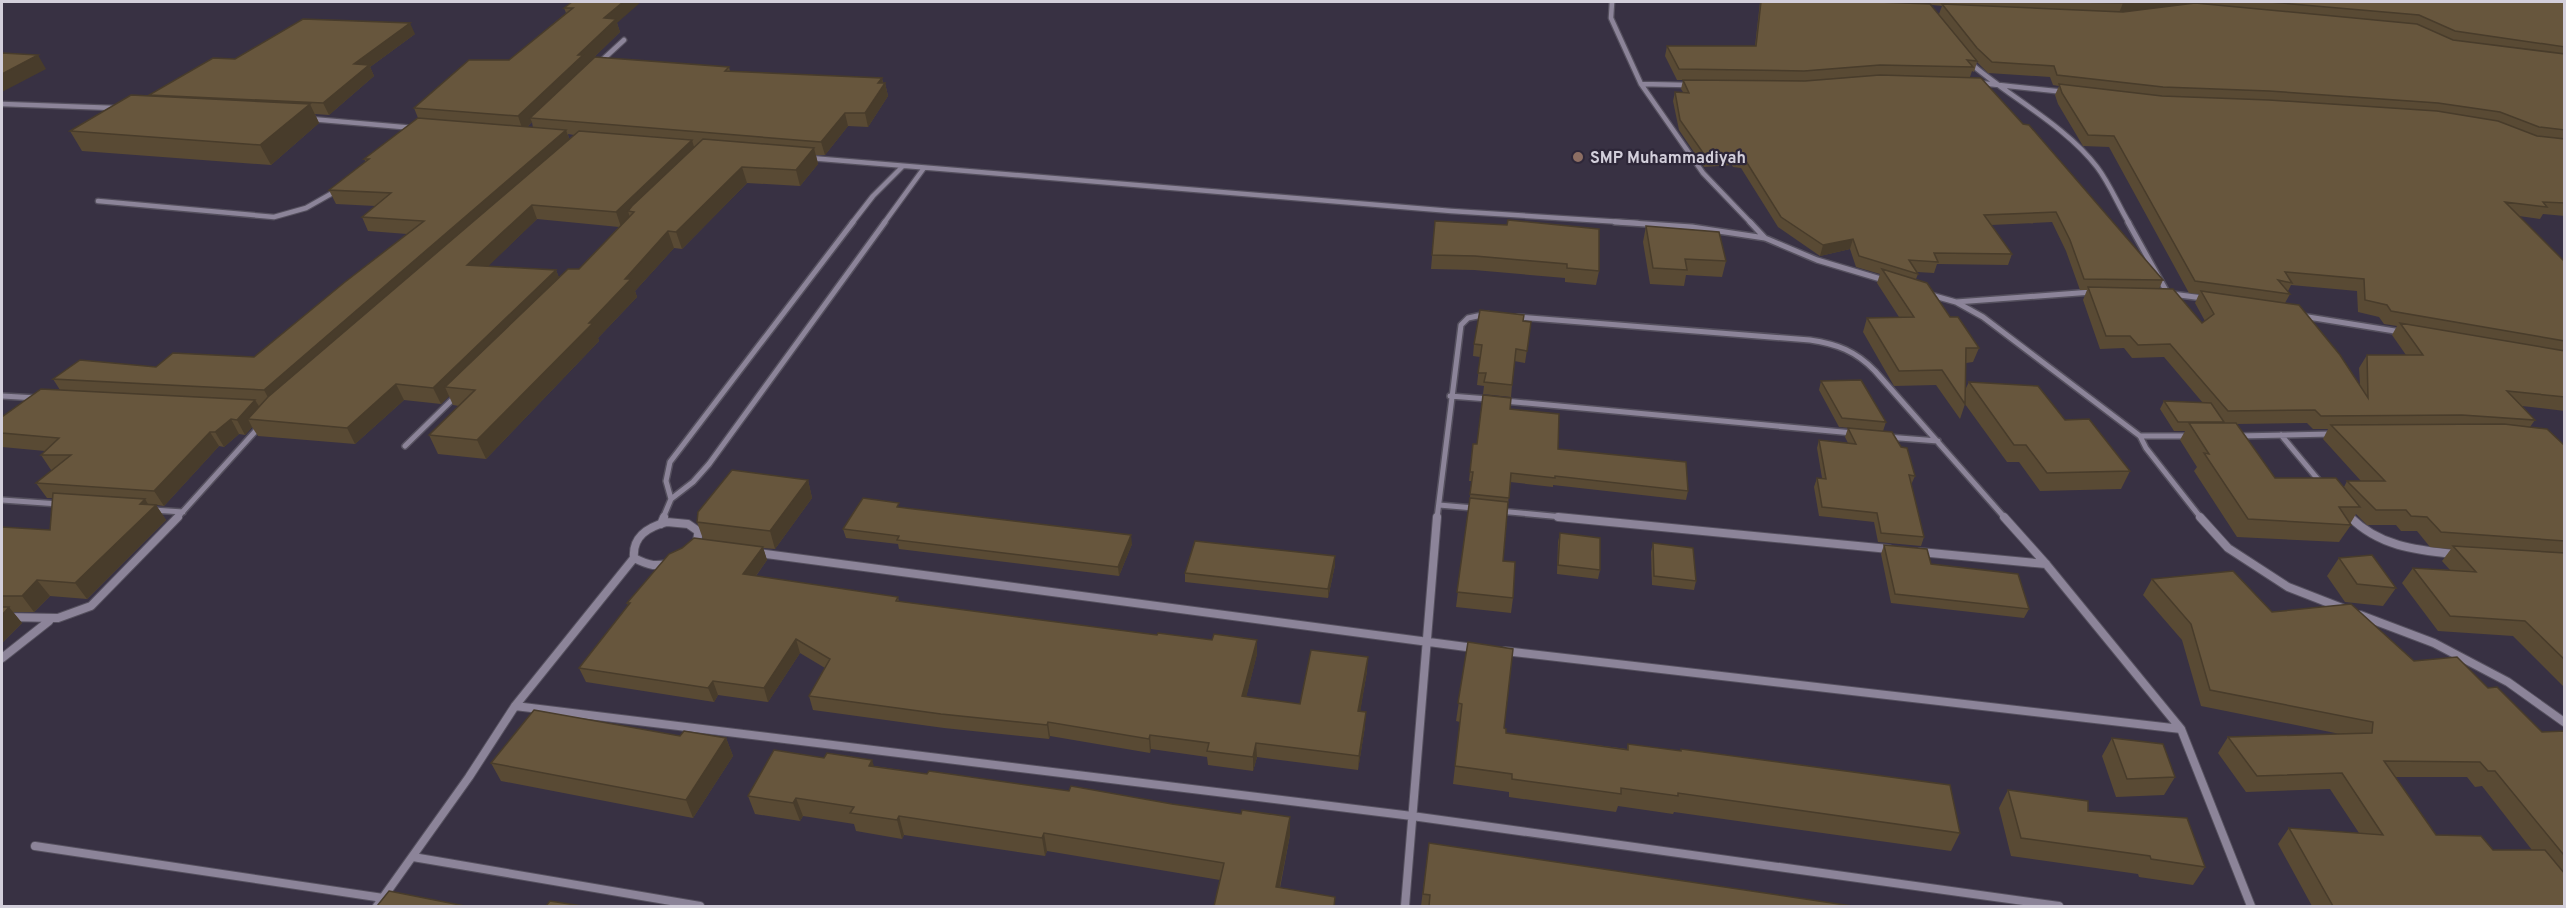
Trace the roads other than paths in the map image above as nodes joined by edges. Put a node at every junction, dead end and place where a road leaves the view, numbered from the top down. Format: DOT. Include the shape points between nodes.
graph roads {
  1 [pos="1612,2"];
  2 [pos="624,40"];
  3 [pos="1963,54"];
  4 [pos="592,70"];
  5 [pos="1970,82"];
  6 [pos="1993,83"];
  7 [pos="1641,84"];
  8 [pos="1699,85"];
  9 [pos="2070,93"];
  10 [pos="2,104"];
  11 [pos="125,109"];
  12 [pos="300,118"];
  13 [pos="411,135"];
  14 [pos="801,157"];
  15 [pos="903,166"];
  16 [pos="924,168"];
  17 [pos="339,189"];
  18 [pos="98,201"];
  19 [pos="1765,238"];
  20 [pos="1895,284"];
  21 [pos="2100,292"];
  22 [pos="1926,293"];
  23 [pos="2156,293"];
  24 [pos="2168,294"];
  25 [pos="2213,300"];
  26 [pos="1956,302"];
  27 [pos="1494,315"];
  28 [pos="2299,315"];
  29 [pos="1506,316"];
  30 [pos="2403,333"];
  31 [pos="462,389"];
  32 [pos="2,396"];
  33 [pos="1450,396"];
  34 [pos="46,399"];
  35 [pos="267,419"];
  36 [pos="2339,434"];
  37 [pos="1866,435"];
  38 [pos="2281,435"];
  39 [pos="1878,436"];
  40 [pos="2140,436"];
  41 [pos="2199,436"];
  42 [pos="2234,436"];
  43 [pos="1938,441"];
  44 [pos="405,446"];
  45 [pos="2325,488"];
  46 [pos="671,499"];
  47 [pos="2,500"];
  48 [pos="69,504"];
  49 [pos="1439,505"];
  50 [pos="2340,506"];
  51 [pos="149,510"];
  52 [pos="183,512"];
  53 [pos="661,524"];
  54 [pos="698,545"];
  55 [pos="710,546"];
  56 [pos="1903,550"];
  57 [pos="745,551"];
  58 [pos="1915,551"];
  59 [pos="2460,554"];
  60 [pos="634,558"];
  61 [pos="2046,564"];
  62 [pos="2346,610"];
  63 [pos="2356,614"];
  64 [pos="2,617"];
  65 [pos="49,621"];
  66 [pos="1425,642"];
  67 [pos="1484,649"];
  68 [pos="1496,650"];
  69 [pos="2,658"];
  70 [pos="515,706"];
  71 [pos="2565,722"];
  72 [pos="2181,729"];
  73 [pos="1412,816"];
  74 [pos="35,846"];
  75 [pos="413,857"];
  76 [pos="383,898"];
  77 [pos="377,906"];
  78 [pos="700,906"];
  79 [pos="1405,906"];
  80 [pos="2059,906"];
  81 [pos="2251,906"];
  1 -- 7 [label="street" via="1611,18"];
  2 -- 4 [label="street"];
  3 -- 6 [label="street"];
  5 -- 6 [label="street"];
  6 -- 9 [label="street"];
  6 -- 24 [label="street" via="2052,123 2097,167"];
  7 -- 8 [label="street"];
  7 -- 19 [label="street" via="1703,173"];
  10 -- 11 [label="street"];
  12 -- 13 [label="street" via="420,128"];
  14 -- 15 [label="street"];
  15 -- 16 [label="street"];
  15 -- 46 [label="street" via="873,196 670,462 666,481"];
  16 -- 19 [label="street" via="1692,227"];
  16 -- 46 [label="street" via="710,464"];
  17 -- 18 [label="street" via="294,214 274,217"];
  19 -- 20 [label="street" via="1817,260"];
  21 -- 26 [label="street"];
  22 -- 26 [label="street"];
  23 -- 24 [label="street"];
  24 -- 25 [label="street"];
  26 -- 40 [label="street" via="1983,317"];
  27 -- 33 [label="street" via="1468,318 1461,325"];
  28 -- 30 [label="street"];
  29 -- 43 [label="street" via="1836,343 1864,359"];
  31 -- 44 [label="street"];
  32 -- 34 [label="street"];
  33 -- 37 [label="street"];
  33 -- 49 [label="street"];
  35 -- 52 [label="street"];
  36 -- 38 [label="street"];
  38 -- 42 [label="street"];
  38 -- 45 [label="street"];
  39 -- 43 [label="street"];
  40 -- 41 [label="street"];
  40 -- 62 [label="street" via="2228,548 2288,587"];
  43 -- 61 [label="street"];
  46 -- 53 [label="street"];
  47 -- 48 [label="street"];
  49 -- 56 [label="street"];
  49 -- 66 [label="street"];
  50 -- 59 [label="street" via="2372,537 2403,549"];
  51 -- 52 [label="street"];
  52 -- 65 [label="street" via="91,606 76,615"];
  53 -- 54 [label="street" via="691,524 701,536"];
  53 -- 60 [label="street" via="635,541"];
  54 -- 55 [label="street"];
  54 -- 60 [label="street" via="680,560 666,564 642,563"];
  57 -- 66 [label="street"];
  58 -- 61 [label="street"];
  60 -- 70 [label="street"];
  61 -- 72 [label="street"];
  63 -- 71 [label="street" via="2444,649 2508,682"];
  64 -- 65 [label="street"];
  65 -- 69 [label="street"];
  66 -- 67 [label="street"];
  66 -- 73 [label="street"];
  68 -- 72 [label="street"];
  70 -- 73 [label="street"];
  70 -- 75 [label="street"];
  72 -- 81 [label="street"];
  73 -- 79 [label="street"];
  73 -- 80 [label="street"];
  74 -- 76 [label="street"];
  75 -- 76 [label="street"];
  75 -- 78 [label="street"];
  76 -- 77 [label="street"];
}
